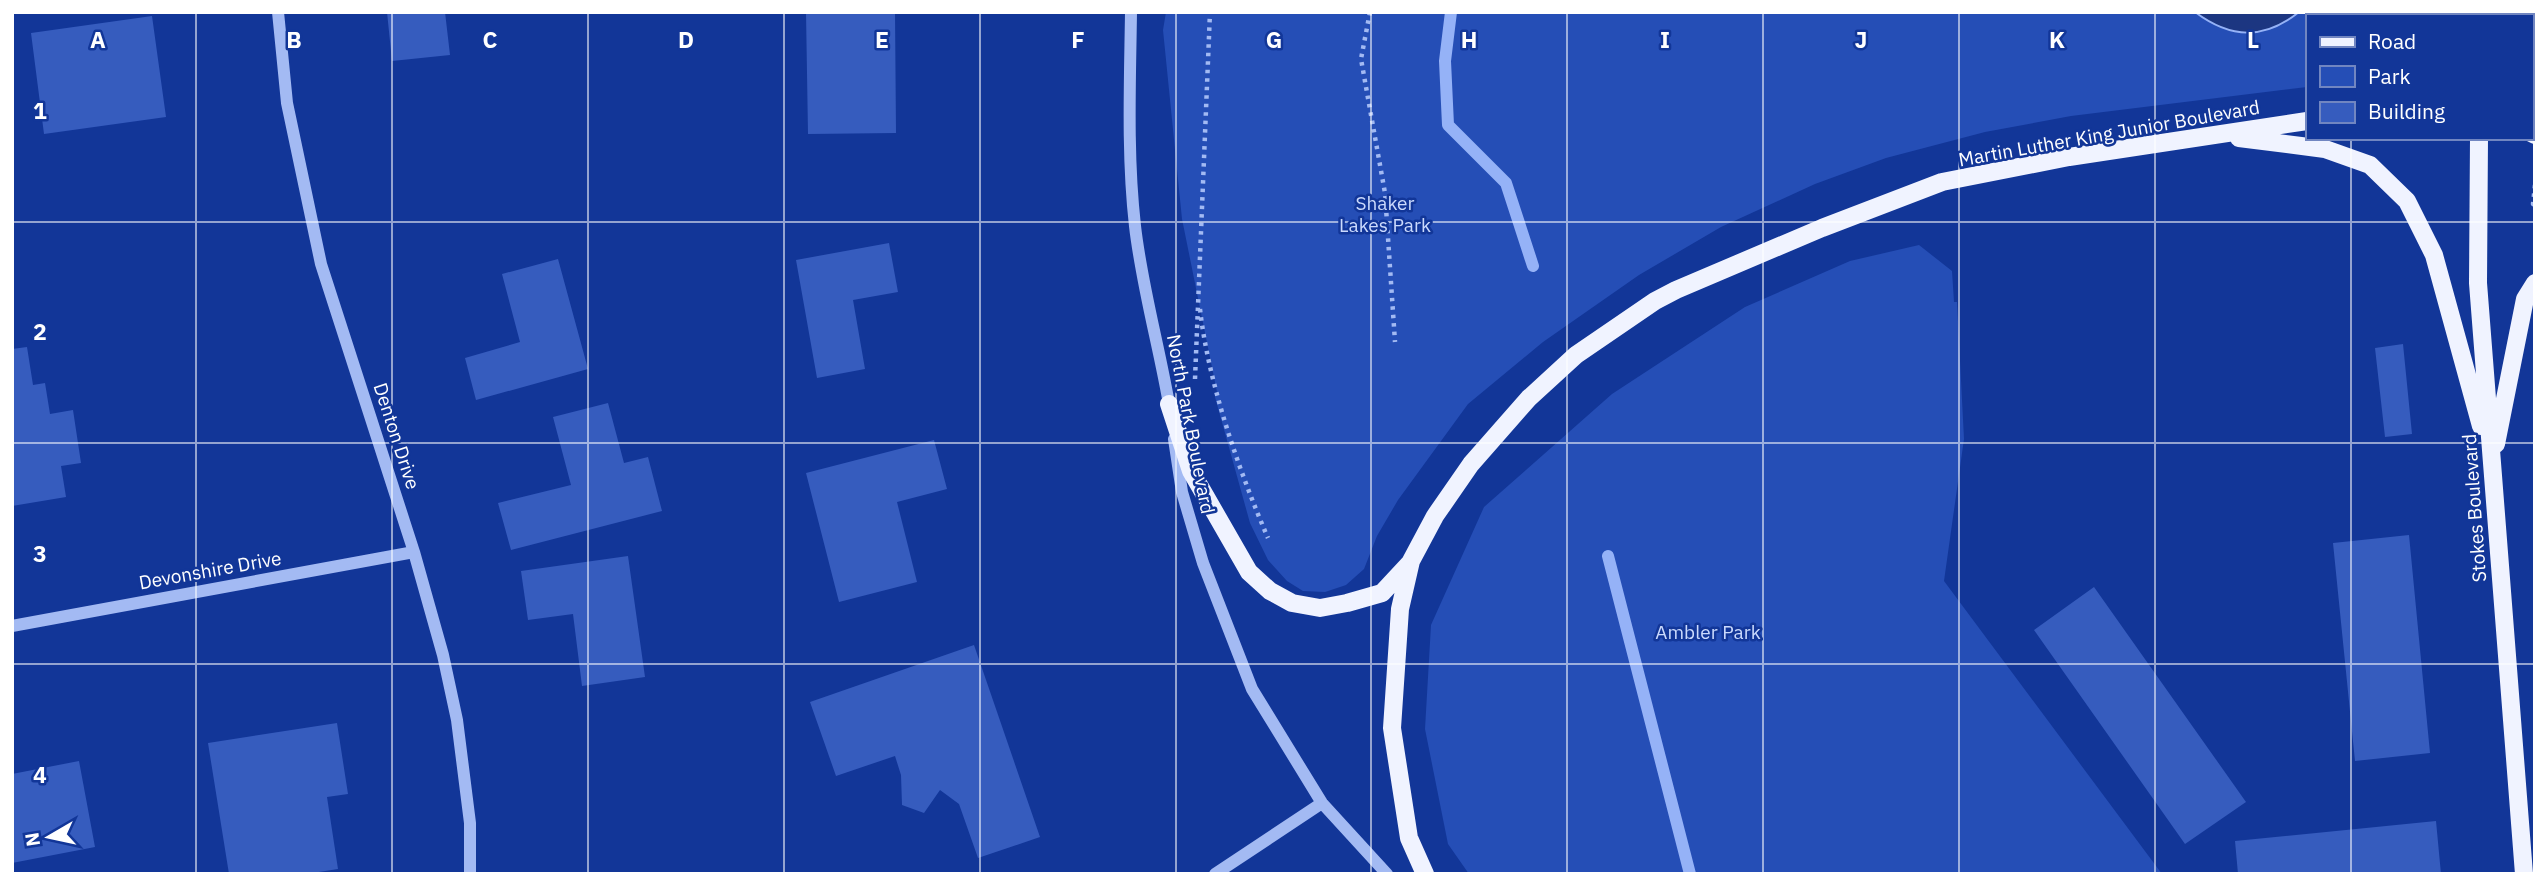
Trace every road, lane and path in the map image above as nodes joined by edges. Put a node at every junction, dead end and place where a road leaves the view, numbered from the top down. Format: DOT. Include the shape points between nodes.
graph roads {
  1 [pos="278,12"];
  2 [pos="1131,12"];
  3 [pos="1210,12"];
  4 [pos="1370,12"];
  5 [pos="2306,121"];
  6 [pos="2222,135"];
  7 [pos="2479,140"];
  8 [pos="2535,185"];
  9 [pos="2535,205"];
  10 [pos="2535,283"];
  11 [pos="1198,294"];
  12 [pos="1395,342"];
  13 [pos="1195,389"];
  14 [pos="1168,404"];
  15 [pos="2492,465"];
  16 [pos="1273,549"];
  17 [pos="414,552"];
  18 [pos="1411,561"];
  19 [pos="12,626"];
  20 [pos="1322,803"];
  21 [pos="470,874"];
  22 [pos="1215,874"];
  23 [pos="1387,874"];
  24 [pos="1425,874"];
  25 [pos="2524,874"];
  1 -- 17 [label="street, Denton Drive" via="287,103 321,264"];
  2 -- 14 [label="street, North Park Boulevard" via="1129,150 1135,226"];
  3 -- 11 [label="path"];
  4 -- 12 [label="path" via="1361,59 1385,193"];
  5 -- 6 [label="main road, Martin Luther King Junior Boulevard"];
  6 -- 15 [label="main road" via="2325,149 2370,165 2407,201 2434,255"];
  6 -- 18 [label="main road, Martin Luther King Junior Boulevard" via="2069,157 1942,182 1676,290 1576,355 1529,398 1471,464"];
  7 -- 15 [label="main road, Stokes Boulevard" via="2478,283"];
  8 -- 9 [label="path"];
  10 -- 15 [label="main road" via="2525,299"];
  11 -- 13 [label="path"];
  11 -- 16 [label="path" via="1217,392"];
  14 -- 18 [label="main road" via="1191,471 1250,572 1270,591 1292,603 1320,608 1347,603 1382,593"];
  14 -- 20 [label="street, North Park Boulevard" via="1182,492 1251,689"];
  15 -- 25 [label="main road, Stokes Boulevard"];
  17 -- 19 [label="street, Devonshire Drive"];
  17 -- 21 [label="street, Denton Drive" via="457,720 470,823"];
  18 -- 24 [label="main road, Martin Luther King Junior Boulevard" via="1400,609 1392,728 1409,838"];
  20 -- 22 [label="street"];
  20 -- 23 [label="street, North Park Boulevard"];
}
